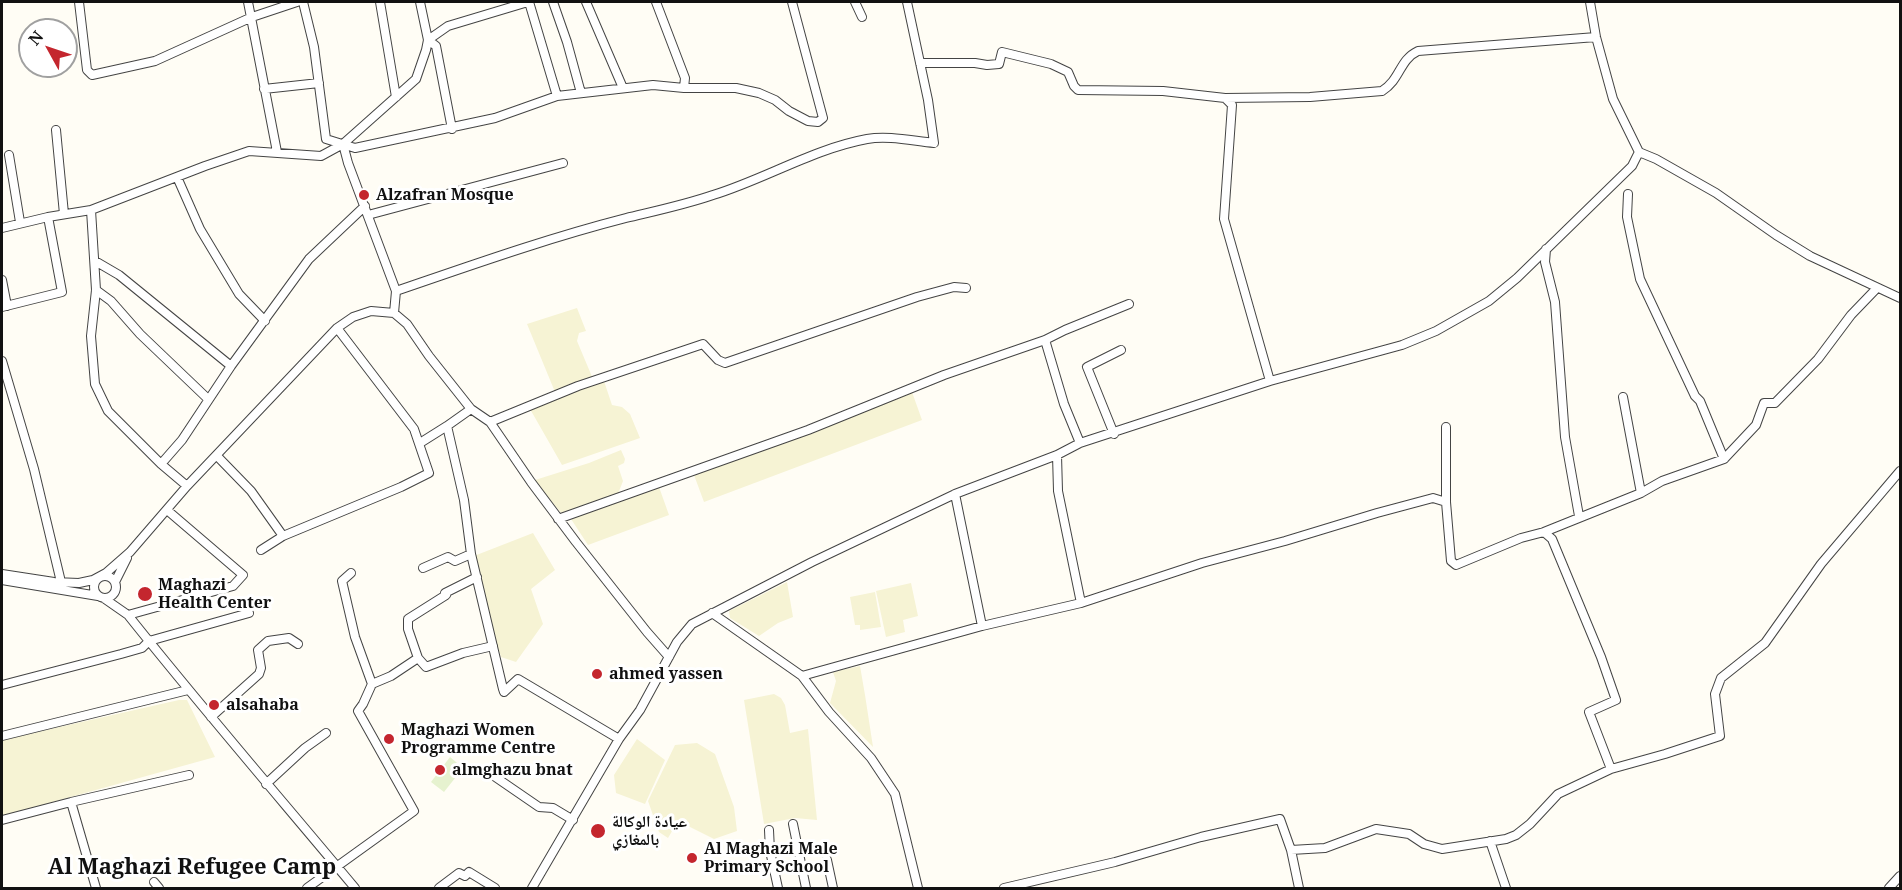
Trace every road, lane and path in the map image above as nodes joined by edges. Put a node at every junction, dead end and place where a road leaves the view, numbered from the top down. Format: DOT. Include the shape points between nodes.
graph roads {
  1 [pos="79,2"];
  2 [pos="248,2"];
  3 [pos="297,2"];
  4 [pos="303,2"];
  5 [pos="380,2"];
  6 [pos="420,2"];
  7 [pos="529,2"];
  8 [pos="553,2"];
  9 [pos="586,2"];
  10 [pos="656,2"];
  11 [pos="792,2"];
  12 [pos="855,2"];
  13 [pos="907,2"];
  14 [pos="1590,2"];
  15 [pos="252,17"];
  16 [pos="862,17"];
  17 [pos="1596,38"];
  18 [pos="428,40"];
  19 [pos="920,63"];
  20 [pos="319,83"];
  21 [pos="623,88"];
  22 [pos="684,88"];
  23 [pos="264,89"];
  24 [pos="581,93"];
  25 [pos="557,96"];
  26 [pos="396,97"];
  27 [pos="1225,98"];
  28 [pos="452,129"];
  29 [pos="56,130"];
  30 [pos="343,144"];
  31 [pos="277,152"];
  32 [pos="1639,152"];
  33 [pos="9,155"];
  34 [pos="563,163"];
  35 [pos="177,177"];
  36 [pos="1628,194"];
  37 [pos="365,206"];
  38 [pos="91,210"];
  39 [pos="63,214"];
  40 [pos="368,215"];
  41 [pos="48,217"];
  42 [pos="20,222"];
  43 [pos="2,228"];
  44 [pos="1546,249"];
  45 [pos="95,261"];
  46 [pos="2,280"];
  47 [pos="966,288"];
  48 [pos="1877,288"];
  49 [pos="96,290"];
  50 [pos="396,291"];
  51 [pos="1900,298"];
  52 [pos="1129,304"];
  53 [pos="4,307"];
  54 [pos="394,313"];
  55 [pos="265,321"];
  56 [pos="337,328"];
  57 [pos="1045,340"];
  58 [pos="1121,350"];
  59 [pos="2,361"];
  60 [pos="231,366"];
  61 [pos="4,375"];
  62 [pos="1270,381"];
  63 [pos="1623,397"];
  64 [pos="208,399"];
  65 [pos="471,409"];
  66 [pos="490,422"];
  67 [pos="447,426"];
  68 [pos="1446,427"];
  69 [pos="1113,434"];
  70 [pos="420,443"];
  71 [pos="1080,443"];
  72 [pos="1057,455"];
  73 [pos="217,456"];
  74 [pos="1724,459"];
  75 [pos="162,464"];
  76 [pos="1900,471"];
  77 [pos="187,486"];
  78 [pos="1641,493"];
  79 [pos="955,494"];
  80 [pos="1446,502"];
  81 [pos="167,510"];
  82 [pos="1580,516"];
  83 [pos="558,519"];
  84 [pos="1544,532"];
  85 [pos="283,536"];
  86 [pos="261,550"];
  87 [pos="130,552"];
  88 [pos="471,554"];
  89 [pos="423,568"];
  90 [pos="351,573"];
  91 [pos="2,574"];
  92 [pos="100,577"];
  93 [pos="477,577"];
  94 [pos="2,580"];
  95 [pos="56,584"];
  96 [pos="115,586"];
  97 [pos="101,597"];
  98 [pos="1081,603"];
  99 [pos="125,612"];
  100 [pos="249,613"];
  101 [pos="712,613"];
  102 [pos="982,626"];
  103 [pos="149,641"];
  104 [pos="298,644"];
  105 [pos="494,646"];
  106 [pos="669,657"];
  107 [pos="418,658"];
  108 [pos="802,676"];
  109 [pos="372,684"];
  110 [pos="2,685"];
  111 [pos="188,690"];
  112 [pos="211,717"];
  113 [pos="326,733"];
  114 [pos="2,736"];
  115 [pos="619,739"];
  116 [pos="1611,769"];
  117 [pos="491,774"];
  118 [pos="189,776"];
  119 [pos="266,784"];
  120 [pos="71,802"];
  121 [pos="2,820"];
  122 [pos="573,820"];
  123 [pos="793,824"];
  124 [pos="769,830"];
  125 [pos="1490,841"];
  126 [pos="1291,850"];
  127 [pos="827,860"];
  128 [pos="337,867"];
  129 [pos="1900,876"];
  130 [pos="96,888"];
  131 [pos="307,888"];
  132 [pos="355,888"];
  133 [pos="439,888"];
  134 [pos="495,888"];
  135 [pos="532,888"];
  136 [pos="778,888"];
  137 [pos="806,888"];
  138 [pos="833,888"];
  139 [pos="918,888"];
  140 [pos="1004,888"];
  141 [pos="1299,888"];
  142 [pos="1506,888"];
  143 [pos="1889,888"];
  1 -- 15 [label="street" via="87,70 92,75 155,61"];
  2 -- 15 [label="street"];
  3 -- 15 [label="street"];
  4 -- 20 [label="street"];
  5 -- 26 [label="street"];
  6 -- 18 [label="street"];
  7 -- 18 [label="street" via="448,26"];
  7 -- 25 [label="street"];
  8 -- 24 [label="street"];
  9 -- 21 [label="street"];
  10 -- 22 [label="street" via="685,78"];
  11 -- 22 [label="street" via="823,117 818,122 808,121 759,93 736,88"];
  12 -- 16 [label="street"];
  13 -- 19 [label="street"];
  14 -- 17 [label="street"];
  15 -- 23 [label="street"];
  17 -- 27 [label="street" via="1418,51 1408,56 1392,85 1382,91"];
  17 -- 32 [label="street" via="1612,99"];
  18 -- 26 [label="street" via="416,79"];
  18 -- 28 [label="street" via="436,46"];
  19 -- 27 [label="street" via="999,64 1002,52 1068,72 1078,90 1162,91"];
  19 -- 50 [label="street" via="934,143 868,138 716,195 584,231"];
  20 -- 23 [label="street"];
  20 -- 30 [label="street" via="326,139"];
  21 -- 22 [label="street" via="652,84"];
  21 -- 24 [label="street"];
  23 -- 31 [label="street"];
  24 -- 25 [label="street"];
  25 -- 28 [label="street"];
  26 -- 30 [label="street"];
  27 -- 62 [label="street" via="1232,105 1224,219"];
  28 -- 30 [label="street" via="355,148"];
  29 -- 39 [label="street"];
  30 -- 31 [label="street" via="321,156"];
  30 -- 37 [label="street"];
  31 -- 35 [label="street" via="249,151"];
  32 -- 44 [label="street" via="1632,166"];
  32 -- 48 [label="street" via="1716,193 1810,256"];
  33 -- 42 [label="street"];
  34 -- 40 [label="street"];
  35 -- 38 [label="street"];
  35 -- 55 [label="street" via="200,229 239,294"];
  36 -- 74 [label="street" via="1626,217 1640,279"];
  37 -- 40 [label="street"];
  37 -- 55 [label="street" via="309,259"];
  38 -- 39 [label="street"];
  38 -- 45 [label="street"];
  39 -- 41 [label="street"];
  40 -- 50 [label="street"];
  41 -- 42 [label="street"];
  41 -- 53 [label="street" via="62,292"];
  42 -- 43 [label="street"];
  44 -- 62 [label="street" via="1489,301 1436,331 1402,345"];
  44 -- 82 [label="street" via="1545,262 1555,302 1565,436"];
  45 -- 49 [label="street"];
  45 -- 60 [label="street" via="119,275"];
  46 -- 53 [label="street"];
  47 -- 66 [label="street" via="954,287 917,297 725,363 703,344 578,386"];
  48 -- 51 [label="street"];
  48 -- 74 [label="street" via="1782,396 1775,403 1764,403 1756,425"];
  49 -- 64 [label="street"];
  49 -- 75 [label="street" via="91,336 94,384 108,411"];
  50 -- 54 [label="street"];
  52 -- 57 [label="street"];
  54 -- 56 [label="street" via="371,311"];
  54 -- 65 [label="street" via="407,324"];
  55 -- 60 [label="street"];
  56 -- 70 [label="street" via="414,429"];
  56 -- 73 [label="street"];
  57 -- 71 [label="street"];
  57 -- 83 [label="street"];
  58 -- 69 [label="street" via="1087,367"];
  59 -- 61 [label="street"];
  60 -- 64 [label="street"];
  61 -- 95 [label="street" via="34,469"];
  62 -- 69 [label="street"];
  63 -- 78 [label="street"];
  64 -- 75 [label="street"];
  65 -- 66 [label="street"];
  65 -- 67 [label="street"];
  66 -- 83 [label="street"];
  67 -- 70 [label="street"];
  67 -- 88 [label="street" via="464,500"];
  68 -- 80 [label="street"];
  69 -- 71 [label="street"];
  70 -- 85 [label="street" via="429,473"];
  71 -- 72 [label="street"];
  72 -- 79 [label="street"];
  72 -- 98 [label="street" via="1058,491"];
  73 -- 77 [label="street"];
  73 -- 85 [label="street" via="251,491"];
  74 -- 78 [label="street"];
  75 -- 77 [label="street"];
  76 -- 116 [label="street" via="1821,564 1765,643 1721,678 1715,694 1720,736"];
  77 -- 81 [label="street"];
  78 -- 82 [label="street"];
  79 -- 101 [label="street"];
  79 -- 102 [label="street"];
  80 -- 84 [label="street" via="1451,561 1456,565"];
  80 -- 98 [label="street" via="1433,498 1377,513 1202,563"];
  81 -- 87 [label="street"];
  81 -- 99 [label="street" via="243,575 233,586"];
  82 -- 84 [label="street"];
  83 -- 106 [label="street"];
  84 -- 116 [label="street" via="1552,539 1616,700 1589,712"];
  85 -- 86 [label="street"];
  87 -- 92 [label="street"];
  87 -- 96 [label="street"];
  88 -- 89 [label="street" via="455,561 448,557"];
  88 -- 93 [label="street"];
  90 -- 109 [label="street" via="342,581 355,637"];
  91 -- 95 [label="street"];
  92 -- 95 [label="street" via="79,584"];
  92 -- 96 [label="street" via="106,576"];
  92 -- 97 [label="street" via="94,587"];
  93 -- 105 [label="street"];
  93 -- 107 [label="street" via="408,619"];
  94 -- 95 [label="street"];
  95 -- 97 [label="street"];
  96 -- 97 [label="street" via="111,597"];
  96 -- 99 [label="street"];
  97 -- 99 [label="street"];
  98 -- 102 [label="street"];
  99 -- 103 [label="street"];
  100 -- 103 [label="street"];
  101 -- 106 [label="street" via="692,624"];
  101 -- 108 [label="street"];
  102 -- 108 [label="street"];
  103 -- 110 [label="street" via="142,648"];
  103 -- 111 [label="street"];
  104 -- 112 [label="street" via="289,638 268,642 258,650 259,674"];
  105 -- 107 [label="street" via="426,667"];
  105 -- 115 [label="street" via="504,692 518,679"];
  106 -- 115 [label="street"];
  107 -- 109 [label="street"];
  108 -- 139 [label="street" via="871,758 895,794"];
  109 -- 128 [label="street" via="358,711 414,811"];
  111 -- 112 [label="street"];
  111 -- 114 [label="street"];
  112 -- 119 [label="street"];
  113 -- 119 [label="street"];
  115 -- 122 [label="street"];
  116 -- 125 [label="street" via="1558,794 1516,835"];
  117 -- 122 [label="street" via="539,807 552,808"];
  118 -- 120 [label="street"];
  119 -- 128 [label="street"];
  120 -- 121 [label="street"];
  120 -- 130 [label="street"];
  122 -- 135 [label="street"];
  123 -- 137 [label="street"];
  124 -- 136 [label="street"];
  125 -- 126 [label="street" via="1442,849 1409,834 1376,829 1325,848"];
  125 -- 142 [label="street"];
  126 -- 140 [label="street" via="1280,819"];
  126 -- 141 [label="street"];
  127 -- 138 [label="street"];
  128 -- 131 [label="street"];
  128 -- 132 [label="street"];
  129 -- 143 [label="street"];
  133 -- 134 [label="street" via="459,873 465,876 469,872"];
}
